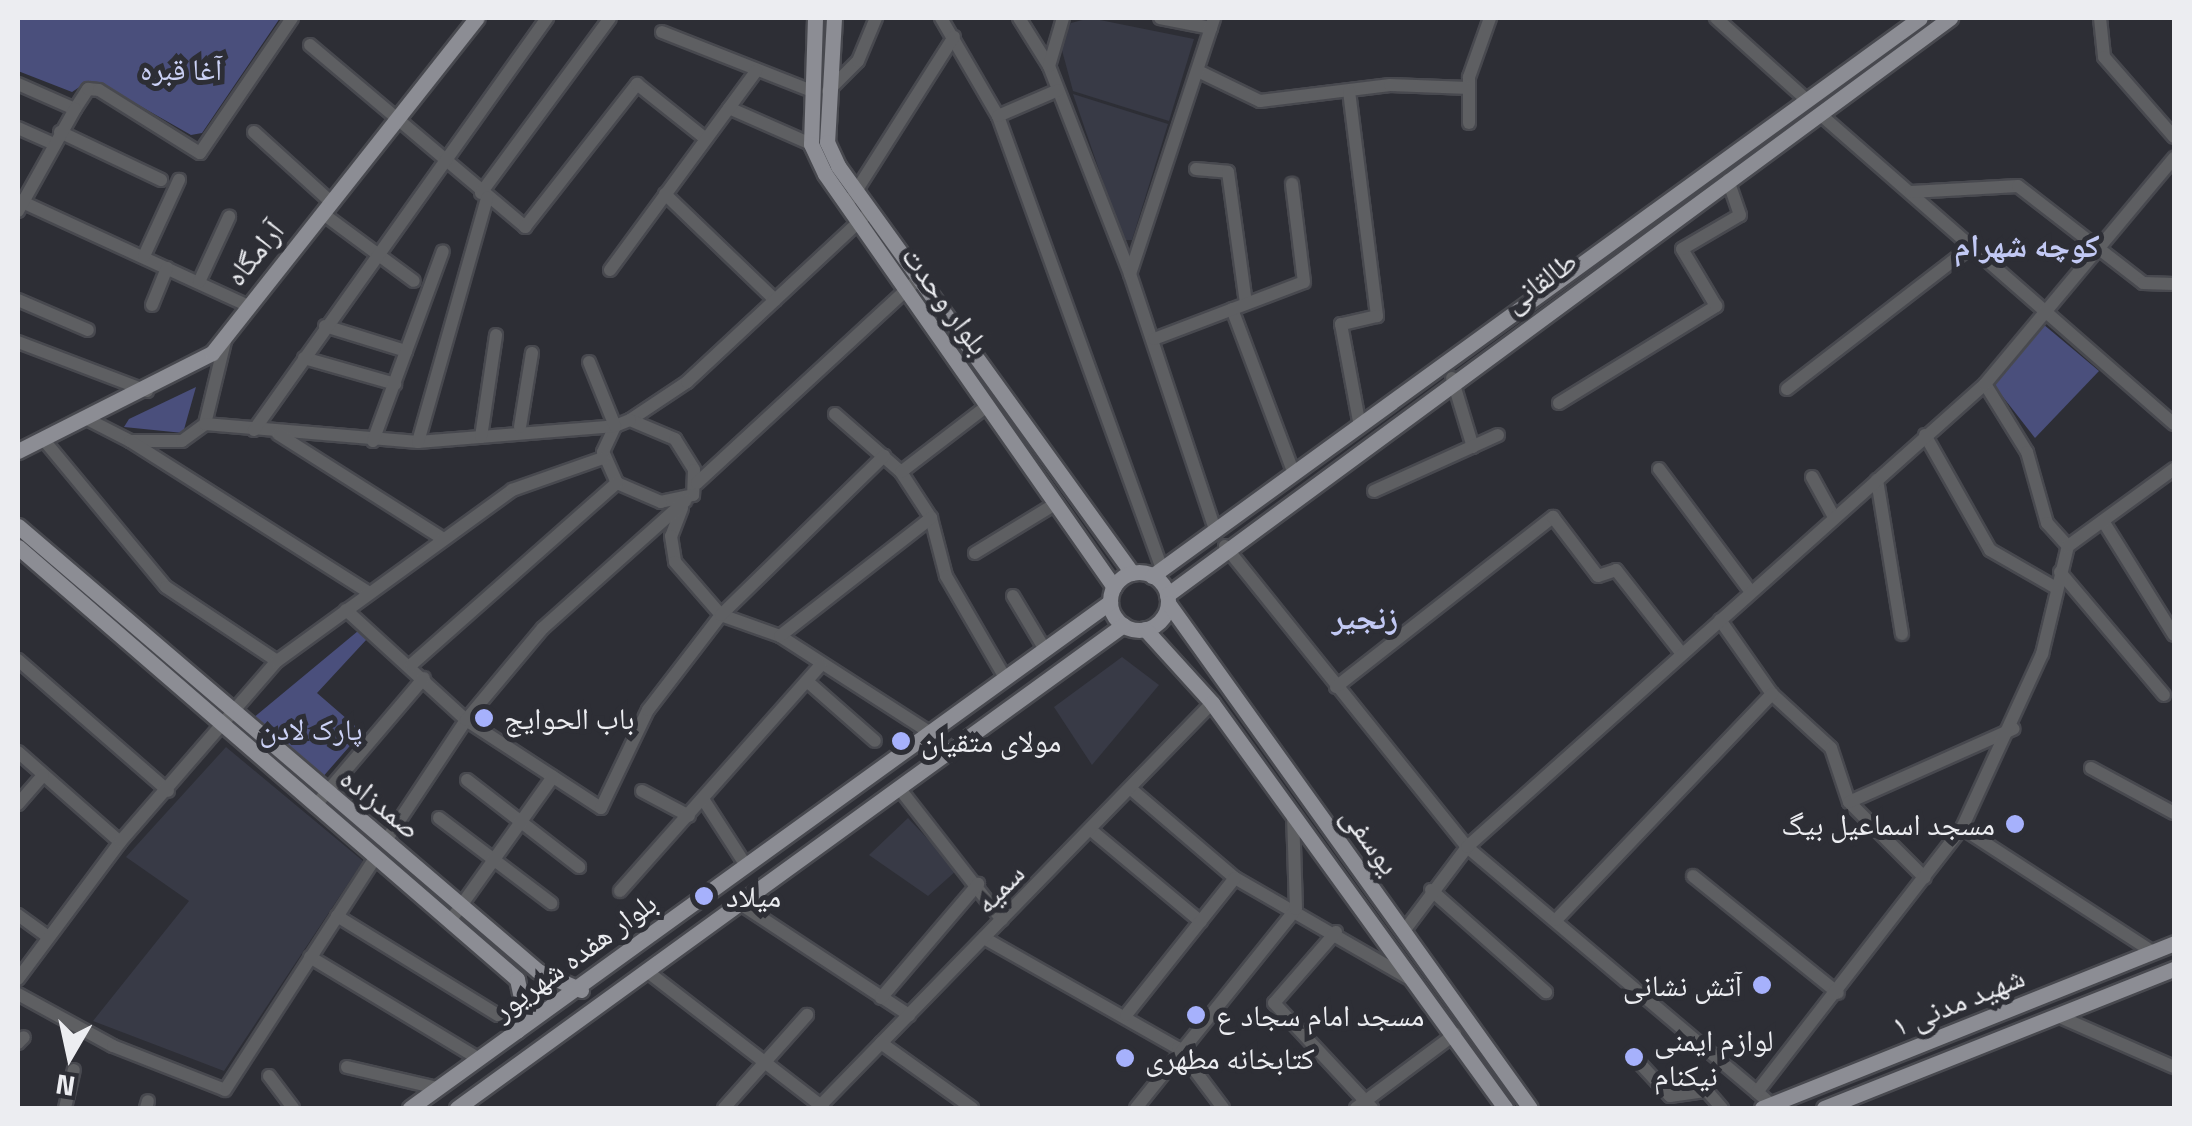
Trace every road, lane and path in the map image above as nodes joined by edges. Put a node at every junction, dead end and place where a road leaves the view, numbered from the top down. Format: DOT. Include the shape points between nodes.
graph roads {
  1 [pos="292,18"];
  2 [pos="477,18"];
  3 [pos="546,18"];
  4 [pos="610,18"];
  5 [pos="815,18"];
  6 [pos="834,18"];
  7 [pos="876,18"];
  8 [pos="941,18"];
  9 [pos="1019,18"];
  10 [pos="1062,18"];
  11 [pos="1160,18"];
  12 [pos="1490,18"];
  13 [pos="1716,18"];
  14 [pos="1920,18"];
  15 [pos="1950,18"];
  16 [pos="2100,18"];
  17 [pos="1212,23"];
  18 [pos="662,32"];
  19 [pos="954,37"];
  20 [pos="310,45"];
  21 [pos="1049,66"];
  22 [pos="1198,70"];
  23 [pos="756,71"];
  24 [pos="18,84"];
  25 [pos="1469,88"];
  26 [pos="1058,90"];
  27 [pos="820,91"];
  28 [pos="1348,91"];
  29 [pos="1808,101"];
  30 [pos="729,108"];
  31 [pos="75,109"];
  32 [pos="1821,115"];
  33 [pos="998,116"];
  34 [pos="396,122"];
  35 [pos="1469,123"];
  36 [pos="18,128"];
  37 [pos="254,132"];
  38 [pos="2174,137"];
  39 [pos="57,138"];
  40 [pos="706,139"];
  41 [pos="811,144"];
  42 [pos="2174,158"];
  43 [pos="440,161"];
  44 [pos="1196,169"];
  45 [pos="162,180"];
  46 [pos="180,180"];
  47 [pos="1728,180"];
  48 [pos="1292,184"];
  49 [pos="1911,192"];
  50 [pos="665,194"];
  51 [pos="484,195"];
  52 [pos="851,200"];
  53 [pos="19,204"];
  54 [pos="326,208"];
  55 [pos="228,217"];
  56 [pos="863,218"];
  57 [pos="1973,245"];
  58 [pos="2098,248"];
  59 [pos="443,250"];
  60 [pos="144,256"];
  61 [pos="373,256"];
  62 [pos="167,268"];
  63 [pos="610,270"];
  64 [pos="1130,274"];
  65 [pos="414,281"];
  66 [pos="198,282"];
  67 [pos="910,284"];
  68 [pos="2174,284"];
  69 [pos="18,300"];
  70 [pos="776,300"];
  71 [pos="1246,303"];
  72 [pos="246,304"];
  73 [pos="152,305"];
  74 [pos="1232,308"];
  75 [pos="2048,308"];
  76 [pos="326,326"];
  77 [pos="88,330"];
  78 [pos="227,334"];
  79 [pos="496,335"];
  80 [pos="1154,339"];
  81 [pos="18,342"];
  82 [pos="406,351"];
  83 [pos="532,352"];
  84 [pos="304,358"];
  85 [pos="590,362"];
  86 [pos="1452,378"];
  87 [pos="394,384"];
  88 [pos="1985,384"];
  89 [pos="1787,389"];
  90 [pos="149,392"];
  91 [pos="994,401"];
  92 [pos="1558,403"];
  93 [pos="836,414"];
  94 [pos="89,420"];
  95 [pos="630,420"];
  96 [pos="1359,421"];
  97 [pos="205,424"];
  98 [pos="2174,424"];
  99 [pos="616,426"];
  100 [pos="520,428"];
  101 [pos="254,430"];
  102 [pos="276,433"];
  103 [pos="1498,435"];
  104 [pos="1926,435"];
  105 [pos="481,437"];
  106 [pos="43,439"];
  107 [pos="130,441"];
  108 [pos="373,441"];
  109 [pos="418,442"];
  110 [pos="1473,447"];
  111 [pos="18,450"];
  112 [pos="884,456"];
  113 [pos="603,458"];
  114 [pos="1659,468"];
  115 [pos="2174,470"];
  116 [pos="1294,471"];
  117 [pos="901,472"];
  118 [pos="1812,478"];
  119 [pos="1877,480"];
  120 [pos="617,482"];
  121 [pos="697,484"];
  122 [pos="1374,491"];
  123 [pos="685,501"];
  124 [pos="1057,503"];
  125 [pos="1834,516"];
  126 [pos="932,518"];
  127 [pos="2103,521"];
  128 [pos="18,526"];
  129 [pos="1215,530"];
  130 [pos="440,536"];
  131 [pos="1225,546"];
  132 [pos="2068,546"];
  133 [pos="18,547"];
  134 [pos="975,553"];
  135 [pos="1157,572"];
  136 [pos="2060,572"];
  137 [pos="1132,573"];
  138 [pos="2056,588"];
  139 [pos="366,591"];
  140 [pos="1751,592"];
  141 [pos="1112,595"];
  142 [pos="1013,596"];
  143 [pos="1168,599"];
  144 [pos="346,610"];
  145 [pos="721,616"];
  146 [pos="1720,620"];
  147 [pos="1124,625"];
  148 [pos="1145,629"];
  149 [pos="1902,634"];
  150 [pos="2174,635"];
  151 [pos="780,636"];
  152 [pos="1044,648"];
  153 [pos="1682,654"];
  154 [pos="1202,657"];
  155 [pos="18,660"];
  156 [pos="277,661"];
  157 [pos="821,665"];
  158 [pos="411,666"];
  159 [pos="1186,672"];
  160 [pos="1004,676"];
  161 [pos="424,678"];
  162 [pos="808,682"];
  163 [pos="1336,687"];
  164 [pos="1772,694"];
  165 [pos="2164,696"];
  166 [pos="1212,703"];
  167 [pos="466,720"];
  168 [pos="226,724"];
  169 [pos="2014,729"];
  170 [pos="924,736"];
  171 [pos="875,741"];
  172 [pos="18,752"];
  173 [pos="934,762"];
  174 [pos="2091,768"];
  175 [pos="43,775"];
  176 [pos="554,777"];
  177 [pos="467,780"];
  178 [pos="899,788"];
  179 [pos="1131,789"];
  180 [pos="168,791"];
  181 [pos="642,791"];
  182 [pos="703,799"];
  183 [pos="320,800"];
  184 [pos="1849,802"];
  185 [pos="18,804"];
  186 [pos="2174,813"];
  187 [pos="1293,815"];
  188 [pos="689,816"];
  189 [pos="438,818"];
  190 [pos="522,820"];
  191 [pos="1962,828"];
  192 [pos="1091,830"];
  193 [pos="120,842"];
  194 [pos="385,842"];
  195 [pos="1466,847"];
  196 [pos="376,858"];
  197 [pos="494,859"];
  198 [pos="745,864"];
  199 [pos="579,867"];
  200 [pos="1693,876"];
  201 [pos="1235,878"];
  202 [pos="1924,878"];
  203 [pos="978,884"];
  204 [pos="1431,890"];
  205 [pos="620,891"];
  206 [pos="739,902"];
  207 [pos="550,903"];
  208 [pos="1296,909"];
  209 [pos="458,910"];
  210 [pos="18,916"];
  211 [pos="337,916"];
  212 [pos="1002,920"];
  213 [pos="1556,920"];
  214 [pos="1201,922"];
  215 [pos="1404,931"];
  216 [pos="1336,932"];
  217 [pos="47,936"];
  218 [pos="984,938"];
  219 [pos="2174,944"];
  220 [pos="2153,952"];
  221 [pos="310,958"];
  222 [pos="2174,969"];
  223 [pos="648,972"];
  224 [pos="18,979"];
  225 [pos="1420,984"];
  226 [pos="581,990"];
  227 [pos="1546,992"];
  228 [pos="1838,993"];
  229 [pos="18,994"];
  230 [pos="881,998"];
  231 [pos="498,1015"];
  232 [pos="909,1015"];
  233 [pos="1126,1015"];
  234 [pos="806,1016"];
  235 [pos="2060,1017"];
  236 [pos="517,1031"];
  237 [pos="1455,1034"];
  238 [pos="882,1043"];
  239 [pos="1178,1048"];
  240 [pos="1634,1057"];
  241 [pos="480,1059"];
  242 [pos="766,1063"];
  243 [pos="347,1066"];
  244 [pos="2174,1068"];
  245 [pos="74,1070"];
  246 [pos="269,1076"];
  247 [pos="1505,1076"];
  248 [pos="1490,1086"];
  249 [pos="437,1088"];
  250 [pos="1757,1092"];
  251 [pos="1364,1106"];
  252 [pos="1769,1107"];
  253 [pos="65,1108"];
  254 [pos="293,1108"];
  255 [pos="410,1108"];
  256 [pos="457,1108"];
  257 [pos="724,1108"];
  258 [pos="821,1108"];
  259 [pos="972,1108"];
  260 [pos="1136,1108"];
  261 [pos="1223,1108"];
  262 [pos="1505,1108"];
  263 [pos="1530,1108"];
  264 [pos="1722,1108"];
  265 [pos="1824,1108"];
  1 -- 31 [label="street" via="200,153 99,90 88,89"];
  2 -- 34 [label="main road, آرامگاه"];
  3 -- 43 [label="street"];
  4 -- 51 [label="street"];
  5 -- 27 [label="main road, بلوار وحدت"];
  6 -- 27 [label="main road, بلوار وحدت"];
  7 -- 27 [label="street" via="858,61"];
  8 -- 19 [label="street"];
  9 -- 21 [label="street"];
  10 -- 21 [label="street"];
  11 -- 17 [label="street"];
  12 -- 25 [label="street"];
  13 -- 29 [label="street"];
  14 -- 29 [label="main road, طالقانی"];
  15 -- 32 [label="main road, طالقانی"];
  16 -- 38 [label="street" via="2104,57"];
  17 -- 22 [label="street"];
  18 -- 23 [label="street"];
  19 -- 33 [label="street"];
  19 -- 52 [label="street"];
  20 -- 34 [label="street"];
  21 -- 26 [label="street"];
  22 -- 28 [label="street" via="1260,101"];
  22 -- 64 [label="street"];
  23 -- 27 [label="street"];
  23 -- 30 [label="street"];
  24 -- 31 [label="street"];
  25 -- 28 [label="street"];
  25 -- 35 [label="street"];
  26 -- 33 [label="street"];
  26 -- 64 [label="street"];
  27 -- 41 [label="main road, بلوار وحدت"];
  27 -- 52 [label="main road, بلوار وحدت" via="827,142"];
  28 -- 96 [label="street" via="1377,316 1342,324"];
  29 -- 32 [label="main road"];
  29 -- 96 [label="main road, طالقانی"];
  30 -- 40 [label="street"];
  30 -- 41 [label="street"];
  31 -- 39 [label="street"];
  32 -- 47 [label="main road, طالقانی"];
  32 -- 49 [label="street"];
  33 -- 135 [label="street"];
  34 -- 43 [label="street"];
  34 -- 54 [label="main road, آرامگاه"];
  36 -- 39 [label="street"];
  37 -- 54 [label="street"];
  39 -- 45 [label="street"];
  39 -- 53 [label="street"];
  40 -- 50 [label="street"];
  40 -- 51 [label="street" via="637,84 525,227"];
  41 -- 52 [label="main road, بلوار وحدت"];
  42 -- 58 [label="street"];
  43 -- 51 [label="street"];
  43 -- 61 [label="street"];
  44 -- 71 [label="street" via="1228,172"];
  46 -- 60 [label="street"];
  47 -- 86 [label="main road, طالقانی"];
  47 -- 92 [label="street" via="1740,215 1682,249 1716,306"];
  48 -- 71 [label="street" via="1304,282"];
  49 -- 57 [label="street"];
  49 -- 58 [label="street" via="2018,186"];
  50 -- 63 [label="street"];
  50 -- 70 [label="street"];
  51 -- 109 [label="street"];
  52 -- 56 [label="main road, بلوار وحدت"];
  53 -- 60 [label="street"];
  54 -- 61 [label="street"];
  54 -- 72 [label="main road, آرامگاه"];
  55 -- 66 [label="street"];
  56 -- 67 [label="main road, بلوار وحدت"];
  56 -- 70 [label="street"];
  57 -- 75 [label="street"];
  57 -- 89 [label="street"];
  58 -- 68 [label="street" via="2143,283"];
  58 -- 75 [label="street"];
  59 -- 82 [label="street"];
  60 -- 62 [label="street"];
  61 -- 65 [label="street"];
  61 -- 76 [label="street"];
  62 -- 66 [label="street"];
  62 -- 73 [label="street"];
  64 -- 80 [label="street"];
  66 -- 72 [label="street"];
  67 -- 91 [label="main road, بلوار وحدت"];
  67 -- 121 [label="street"];
  69 -- 77 [label="street"];
  70 -- 95 [label="street" via="687,382"];
  71 -- 74 [label="street"];
  72 -- 78 [label="main road, آرامگاه"];
  74 -- 80 [label="street"];
  74 -- 116 [label="street"];
  75 -- 88 [label="street"];
  75 -- 98 [label="street"];
  76 -- 82 [label="street"];
  76 -- 84 [label="street"];
  78 -- 90 [label="main road, آرامگاه" via="196,368"];
  78 -- 97 [label="street"];
  79 -- 105 [label="street"];
  80 -- 129 [label="street"];
  81 -- 90 [label="street"];
  82 -- 87 [label="street"];
  83 -- 100 [label="street"];
  84 -- 87 [label="street"];
  84 -- 101 [label="street"];
  85 -- 99 [label="street"];
  86 -- 110 [label="street"];
  86 -- 131 [label="main road, طالقانی"];
  87 -- 108 [label="street"];
  88 -- 104 [label="street"];
  88 -- 132 [label="street" via="2027,452 2047,523"];
  90 -- 94 [label="main road, آرامگاه"];
  91 -- 117 [label="street"];
  91 -- 124 [label="main road, بلوار وحدت"];
  91 -- 137 [label="main road, بلوار وحدت"];
  93 -- 112 [label="street"];
  94 -- 106 [label="main road, آرامگاه"];
  94 -- 107 [label="street"];
  95 -- 99 [label="street"];
  95 -- 121 [label="street" via="675,439"];
  96 -- 116 [label="main road, طالقانی"];
  97 -- 101 [label="street"];
  97 -- 107 [label="street" via="182,441"];
  99 -- 100 [label="street"];
  99 -- 113 [label="street"];
  100 -- 105 [label="street"];
  101 -- 102 [label="street"];
  102 -- 108 [label="street"];
  102 -- 130 [label="street"];
  103 -- 110 [label="street"];
  104 -- 119 [label="street"];
  104 -- 138 [label="street" via="1990,550"];
  105 -- 109 [label="street"];
  106 -- 111 [label="main road, آرامگاه"];
  106 -- 156 [label="street" via="166,587"];
  107 -- 139 [label="street"];
  108 -- 109 [label="street"];
  110 -- 122 [label="street"];
  112 -- 117 [label="street"];
  112 -- 145 [label="street"];
  113 -- 120 [label="street"];
  113 -- 130 [label="street" via="512,490"];
  114 -- 140 [label="street"];
  115 -- 127 [label="street"];
  116 -- 129 [label="main road, طالقانی"];
  117 -- 126 [label="street"];
  118 -- 125 [label="street"];
  119 -- 125 [label="street"];
  119 -- 149 [label="street"];
  120 -- 123 [label="street" via="648,499"];
  120 -- 158 [label="street"];
  121 -- 123 [label="street"];
  123 -- 145 [label="street" via="671,536 675,562"];
  123 -- 167 [label="street" via="543,628"];
  124 -- 134 [label="street"];
  124 -- 141 [label="main road, بلوار وحدت"];
  125 -- 140 [label="street"];
  126 -- 151 [label="street"];
  126 -- 160 [label="street" via="946,576"];
  127 -- 132 [label="street"];
  127 -- 150 [label="street"];
  128 -- 168 [label="main road, صمدزاده"];
  129 -- 135 [label="main road, طالقانی"];
  130 -- 139 [label="street"];
  131 -- 143 [label="main road, طالقانی"];
  131 -- 163 [label="street"];
  132 -- 136 [label="street"];
  133 -- 168 [label="main road, صمدزاده"];
  135 -- 137 [label="main road"];
  135 -- 143 [label="main road"];
  136 -- 138 [label="street"];
  136 -- 165 [label="street"];
  137 -- 141 [label="main road"];
  138 -- 169 [label="street"];
  139 -- 144 [label="street"];
  140 -- 146 [label="street"];
  141 -- 147 [label="main road"];
  141 -- 152 [label="main road, بلوار هفده شهریور"];
  142 -- 152 [label="street"];
  143 -- 148 [label="main road"];
  143 -- 154 [label="main road, یوسفی"];
  144 -- 156 [label="street"];
  144 -- 158 [label="street"];
  145 -- 151 [label="street"];
  145 -- 176 [label="street" via="648,710 600,808"];
  146 -- 153 [label="street"];
  146 -- 164 [label="street"];
  147 -- 148 [label="main road"];
  147 -- 173 [label="main road, بلوار هفده شهریور"];
  148 -- 159 [label="main road, یوسفی"];
  151 -- 157 [label="street"];
  152 -- 160 [label="main road, بلوار هفده شهریور"];
  153 -- 163 [label="street" via="1616,570 1598,576 1553,517"];
  153 -- 195 [label="street"];
  154 -- 159 [label="main road"];
  154 -- 215 [label="main road, یوسفی"];
  155 -- 180 [label="street"];
  156 -- 168 [label="street"];
  157 -- 162 [label="street"];
  157 -- 170 [label="street"];
  158 -- 161 [label="street"];
  159 -- 166 [label="main road, یوسفی"];
  160 -- 170 [label="main road, بلوار هفده شهریور"];
  161 -- 167 [label="street"];
  161 -- 183 [label="street"];
  162 -- 171 [label="street"];
  162 -- 182 [label="street"];
  163 -- 195 [label="street"];
  164 -- 184 [label="street" via="1831,748"];
  164 -- 213 [label="street"];
  166 -- 179 [label="street, سمیه"];
  166 -- 187 [label="main road, یوسفی"];
  167 -- 176 [label="street"];
  167 -- 194 [label="street"];
  168 -- 180 [label="street"];
  168 -- 183 [label="main road, صمدزاده"];
  169 -- 184 [label="street"];
  169 -- 191 [label="street"];
  170 -- 173 [label="main road"];
  170 -- 198 [label="main road, بلوار هفده شهریور"];
  172 -- 175 [label="street"];
  173 -- 178 [label="main road, بلوار هفده شهریور"];
  174 -- 186 [label="street"];
  175 -- 185 [label="street"];
  175 -- 193 [label="street"];
  176 -- 190 [label="street"];
  177 -- 190 [label="street"];
  178 -- 203 [label="street"];
  178 -- 206 [label="main road, بلوار هفده شهریور"];
  179 -- 192 [label="street, سمیه"];
  179 -- 201 [label="street"];
  180 -- 193 [label="street"];
  181 -- 188 [label="street"];
  182 -- 188 [label="street"];
  182 -- 198 [label="street"];
  183 -- 194 [label="main road, صمدزاده"];
  183 -- 196 [label="main road, صمدزاده"];
  184 -- 202 [label="street"];
  187 -- 208 [label="street"];
  187 -- 225 [label="main road, یوسفی"];
  188 -- 205 [label="street"];
  189 -- 197 [label="street"];
  190 -- 197 [label="street"];
  190 -- 199 [label="street"];
  191 -- 202 [label="street"];
  191 -- 220 [label="street"];
  192 -- 212 [label="street, سمیه"];
  192 -- 214 [label="street"];
  193 -- 217 [label="street"];
  194 -- 196 [label="main road"];
  194 -- 209 [label="main road, صمدزاده"];
  195 -- 204 [label="street"];
  195 -- 213 [label="street"];
  196 -- 209 [label="main road, صمدزاده"];
  196 -- 211 [label="street"];
  197 -- 207 [label="street"];
  197 -- 209 [label="street"];
  198 -- 226 [label="main road, بلوار هفده شهریور"];
  200 -- 228 [label="street"];
  201 -- 208 [label="street"];
  201 -- 214 [label="street"];
  202 -- 228 [label="street"];
  203 -- 212 [label="street"];
  203 -- 230 [label="street"];
  204 -- 215 [label="street"];
  204 -- 227 [label="street"];
  206 -- 223 [label="main road, بلوار هفده شهریور"];
  206 -- 230 [label="street"];
  208 -- 216 [label="street"];
  208 -- 239 [label="street"];
  209 -- 226 [label="main road, صمدزاده" via="554,984"];
  209 -- 236 [label="main road, صمدزاده" via="517,979 524,1010"];
  210 -- 217 [label="street"];
  211 -- 221 [label="street"];
  211 -- 231 [label="street"];
  212 -- 218 [label="street, سمیه"];
  213 -- 250 [label="street"];
  214 -- 233 [label="street"];
  215 -- 247 [label="main road, یوسفی"];
  216 -- 225 [label="street"];
  216 -- 251 [label="street" via="1274,1003"];
  217 -- 224 [label="street"];
  218 -- 232 [label="street, سمیه"];
  218 -- 233 [label="street"];
  219 -- 220 [label="main road, شهید مدنی ۱"];
  220 -- 252 [label="main road, شهید مدنی ۱"];
  221 -- 229 [label="street" via="225,1090 114,1046"];
  221 -- 241 [label="street"];
  222 -- 235 [label="main road, شهید مدنی ۱"];
  223 -- 242 [label="street"];
  223 -- 256 [label="main road, بلوار هفده شهریور"];
  225 -- 237 [label="main road, یوسفی"];
  226 -- 236 [label="main road, بلوار هفده شهریور"];
  228 -- 250 [label="street"];
  230 -- 232 [label="street"];
  232 -- 238 [label="street, سمیه"];
  233 -- 239 [label="street"];
  234 -- 242 [label="street"];
  235 -- 244 [label="street"];
  235 -- 265 [label="main road, شهید مدنی ۱"];
  236 -- 241 [label="main road, بلوار هفده شهریور"];
  237 -- 248 [label="main road, یوسفی"];
  237 -- 251 [label="street"];
  238 -- 258 [label="street, سمیه"];
  238 -- 259 [label="street"];
  239 -- 260 [label="street"];
  239 -- 261 [label="street"];
  240 -- 264 [label="street" via="1670,1096 1707,1091"];
  241 -- 249 [label="main road, بلوار هفده شهریور"];
  242 -- 257 [label="street"];
  242 -- 258 [label="street"];
  243 -- 249 [label="street"];
  245 -- 253 [label="street"];
  246 -- 254 [label="street"];
  247 -- 248 [label="main road"];
  247 -- 263 [label="main road, یوسفی"];
  248 -- 262 [label="main road, یوسفی"];
  249 -- 255 [label="main road, بلوار هفده شهریور"];
  250 -- 252 [label="street"];
}
